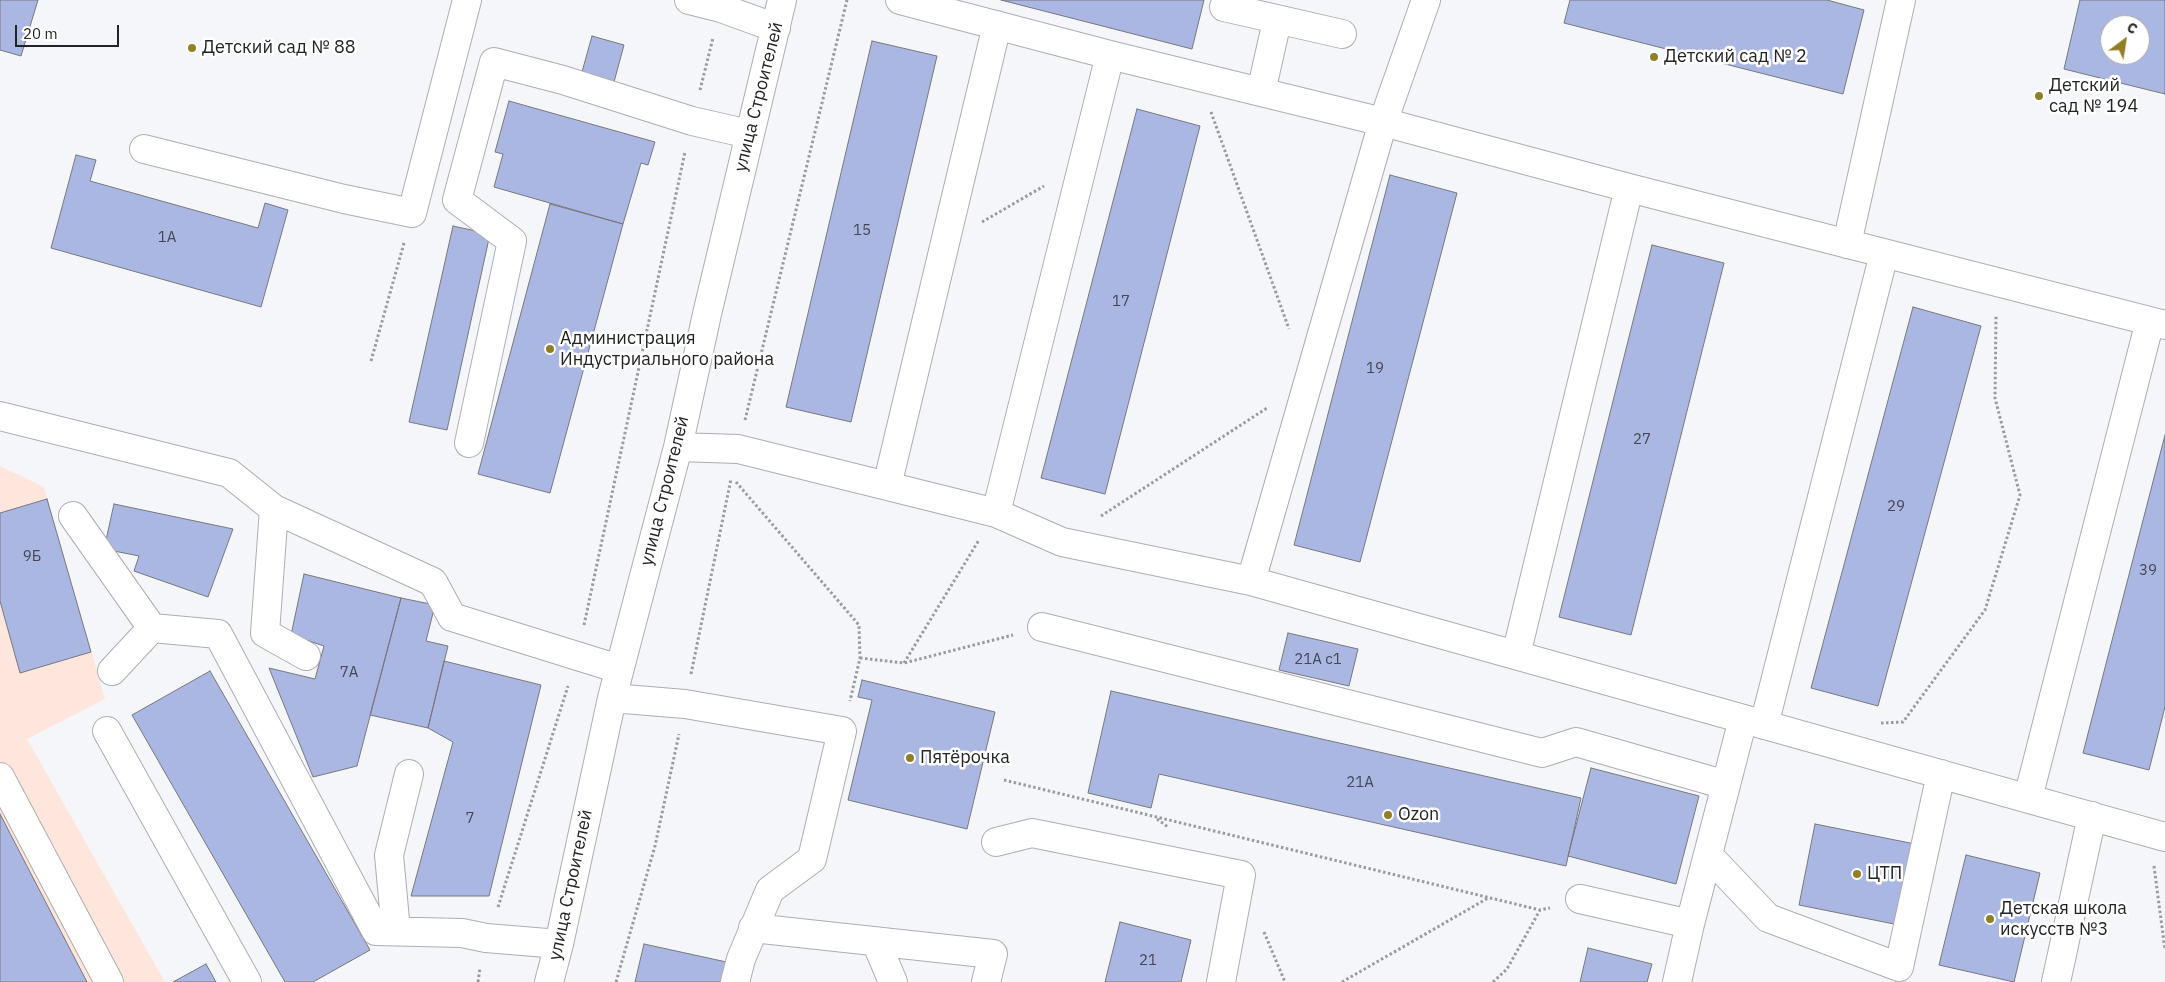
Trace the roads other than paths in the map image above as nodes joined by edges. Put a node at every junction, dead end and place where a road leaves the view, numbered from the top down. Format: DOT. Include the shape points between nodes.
graph roads {
  1 [pos="467,0"];
  2 [pos="689,0"];
  3 [pos="782,0"];
  4 [pos="1426,0"];
  5 [pos="1901,0"];
  6 [pos="914,2"];
  7 [pos="1224,7"];
  8 [pos="1277,21"];
  9 [pos="997,25"];
  10 [pos="776,28"];
  11 [pos="1342,34"];
  12 [pos="1110,55"];
  13 [pos="1261,92"];
  14 [pos="1383,122"];
  15 [pos="749,134"];
  16 [pos="144,149"];
  17 [pos="1629,188"];
  18 [pos="1847,244"];
  19 [pos="1884,254"];
  20 [pos="2158,323"];
  21 [pos="0,416"];
  22 [pos="470,443"];
  23 [pos="678,447"];
  24 [pos="887,486"];
  25 [pos="274,509"];
  26 [pos="996,513"];
  27 [pos="73,516"];
  28 [pos="1251,581"];
  29 [pos="1042,627"];
  30 [pos="152,628"];
  31 [pos="1516,655"];
  32 [pos="306,656"];
  33 [pos="619,669"];
  34 [pos="112,671"];
  35 [pos="612,698"];
  36 [pos="1754,722"];
  37 [pos="107,731"];
  38 [pos="409,774"];
  39 [pos="1941,774"];
  40 [pos="0,777"];
  41 [pos="1726,785"];
  42 [pos="2028,798"];
  43 [pos="2092,816"];
  44 [pos="2158,835"];
  45 [pos="996,842"];
  46 [pos="1708,855"];
  47 [pos="1580,899"];
  48 [pos="1690,924"];
  49 [pos="753,928"];
  50 [pos="396,931"];
  51 [pos="876,942"];
  52 [pos="559,944"];
  53 [pos="109,982"];
  54 [pos="247,982"];
  55 [pos="549,982"];
  56 [pos="735,982"];
  57 [pos="893,982"];
  58 [pos="986,982"];
  59 [pos="1221,982"];
  60 [pos="1677,982"];
  61 [pos="2056,982"];
  1 -- 16 [label="street" via="412,213"];
  2 -- 10 [label="street"];
  3 -- 10 [label="street, улица Строителей"];
  4 -- 14 [label="street"];
  5 -- 18 [label="street"];
  6 -- 9 [label="street"];
  7 -- 8 [label="street"];
  8 -- 11 [label="street"];
  8 -- 13 [label="street"];
  9 -- 12 [label="street"];
  9 -- 24 [label="street"];
  10 -- 15 [label="street, улица Строителей"];
  12 -- 13 [label="street"];
  12 -- 26 [label="street"];
  13 -- 14 [label="street"];
  14 -- 17 [label="street"];
  14 -- 28 [label="street"];
  15 -- 22 [label="street" via="692,121 494,62 457,200 512,241"];
  15 -- 23 [label="street, улица Строителей"];
  17 -- 18 [label="street"];
  17 -- 31 [label="street"];
  18 -- 19 [label="street"];
  19 -- 20 [label="street"];
  19 -- 36 [label="street"];
  20 -- 42 [label="street"];
  21 -- 25 [label="street" via="229,473"];
  23 -- 24 [label="street" via="738,449"];
  23 -- 33 [label="street, улица Строителей"];
  24 -- 26 [label="street"];
  25 -- 32 [label="street" via="265,633"];
  25 -- 33 [label="street" via="433,582 452,617"];
  26 -- 28 [label="street" via="1062,542"];
  27 -- 30 [label="street"];
  28 -- 31 [label="street"];
  29 -- 41 [label="street" via="1542,753 1576,742"];
  30 -- 34 [label="street"];
  30 -- 50 [label="street" via="218,634 376,931"];
  31 -- 36 [label="street"];
  33 -- 35 [label="street, улица Строителей"];
  35 -- 49 [label="street" via="685,704 842,731 812,859 770,890"];
  35 -- 52 [label="street, улица Строителей"];
  36 -- 39 [label="street"];
  36 -- 41 [label="street"];
  37 -- 54 [label="street"];
  38 -- 50 [label="street" via="389,855"];
  39 -- 42 [label="street"];
  39 -- 46 [label="street" via="1899,967 1768,918"];
  40 -- 53 [label="street"];
  41 -- 46 [label="street"];
  42 -- 43 [label="street"];
  43 -- 44 [label="street"];
  43 -- 61 [label="street"];
  45 -- 59 [label="street" via="1032,833 1240,874"];
  46 -- 48 [label="street"];
  47 -- 48 [label="street"];
  48 -- 60 [label="street"];
  49 -- 51 [label="street"];
  49 -- 56 [label="street"];
  50 -- 52 [label="street" via="462,933"];
  51 -- 57 [label="street"];
  51 -- 58 [label="street" via="993,954"];
  52 -- 55 [label="street, улица Строителей"];
}
